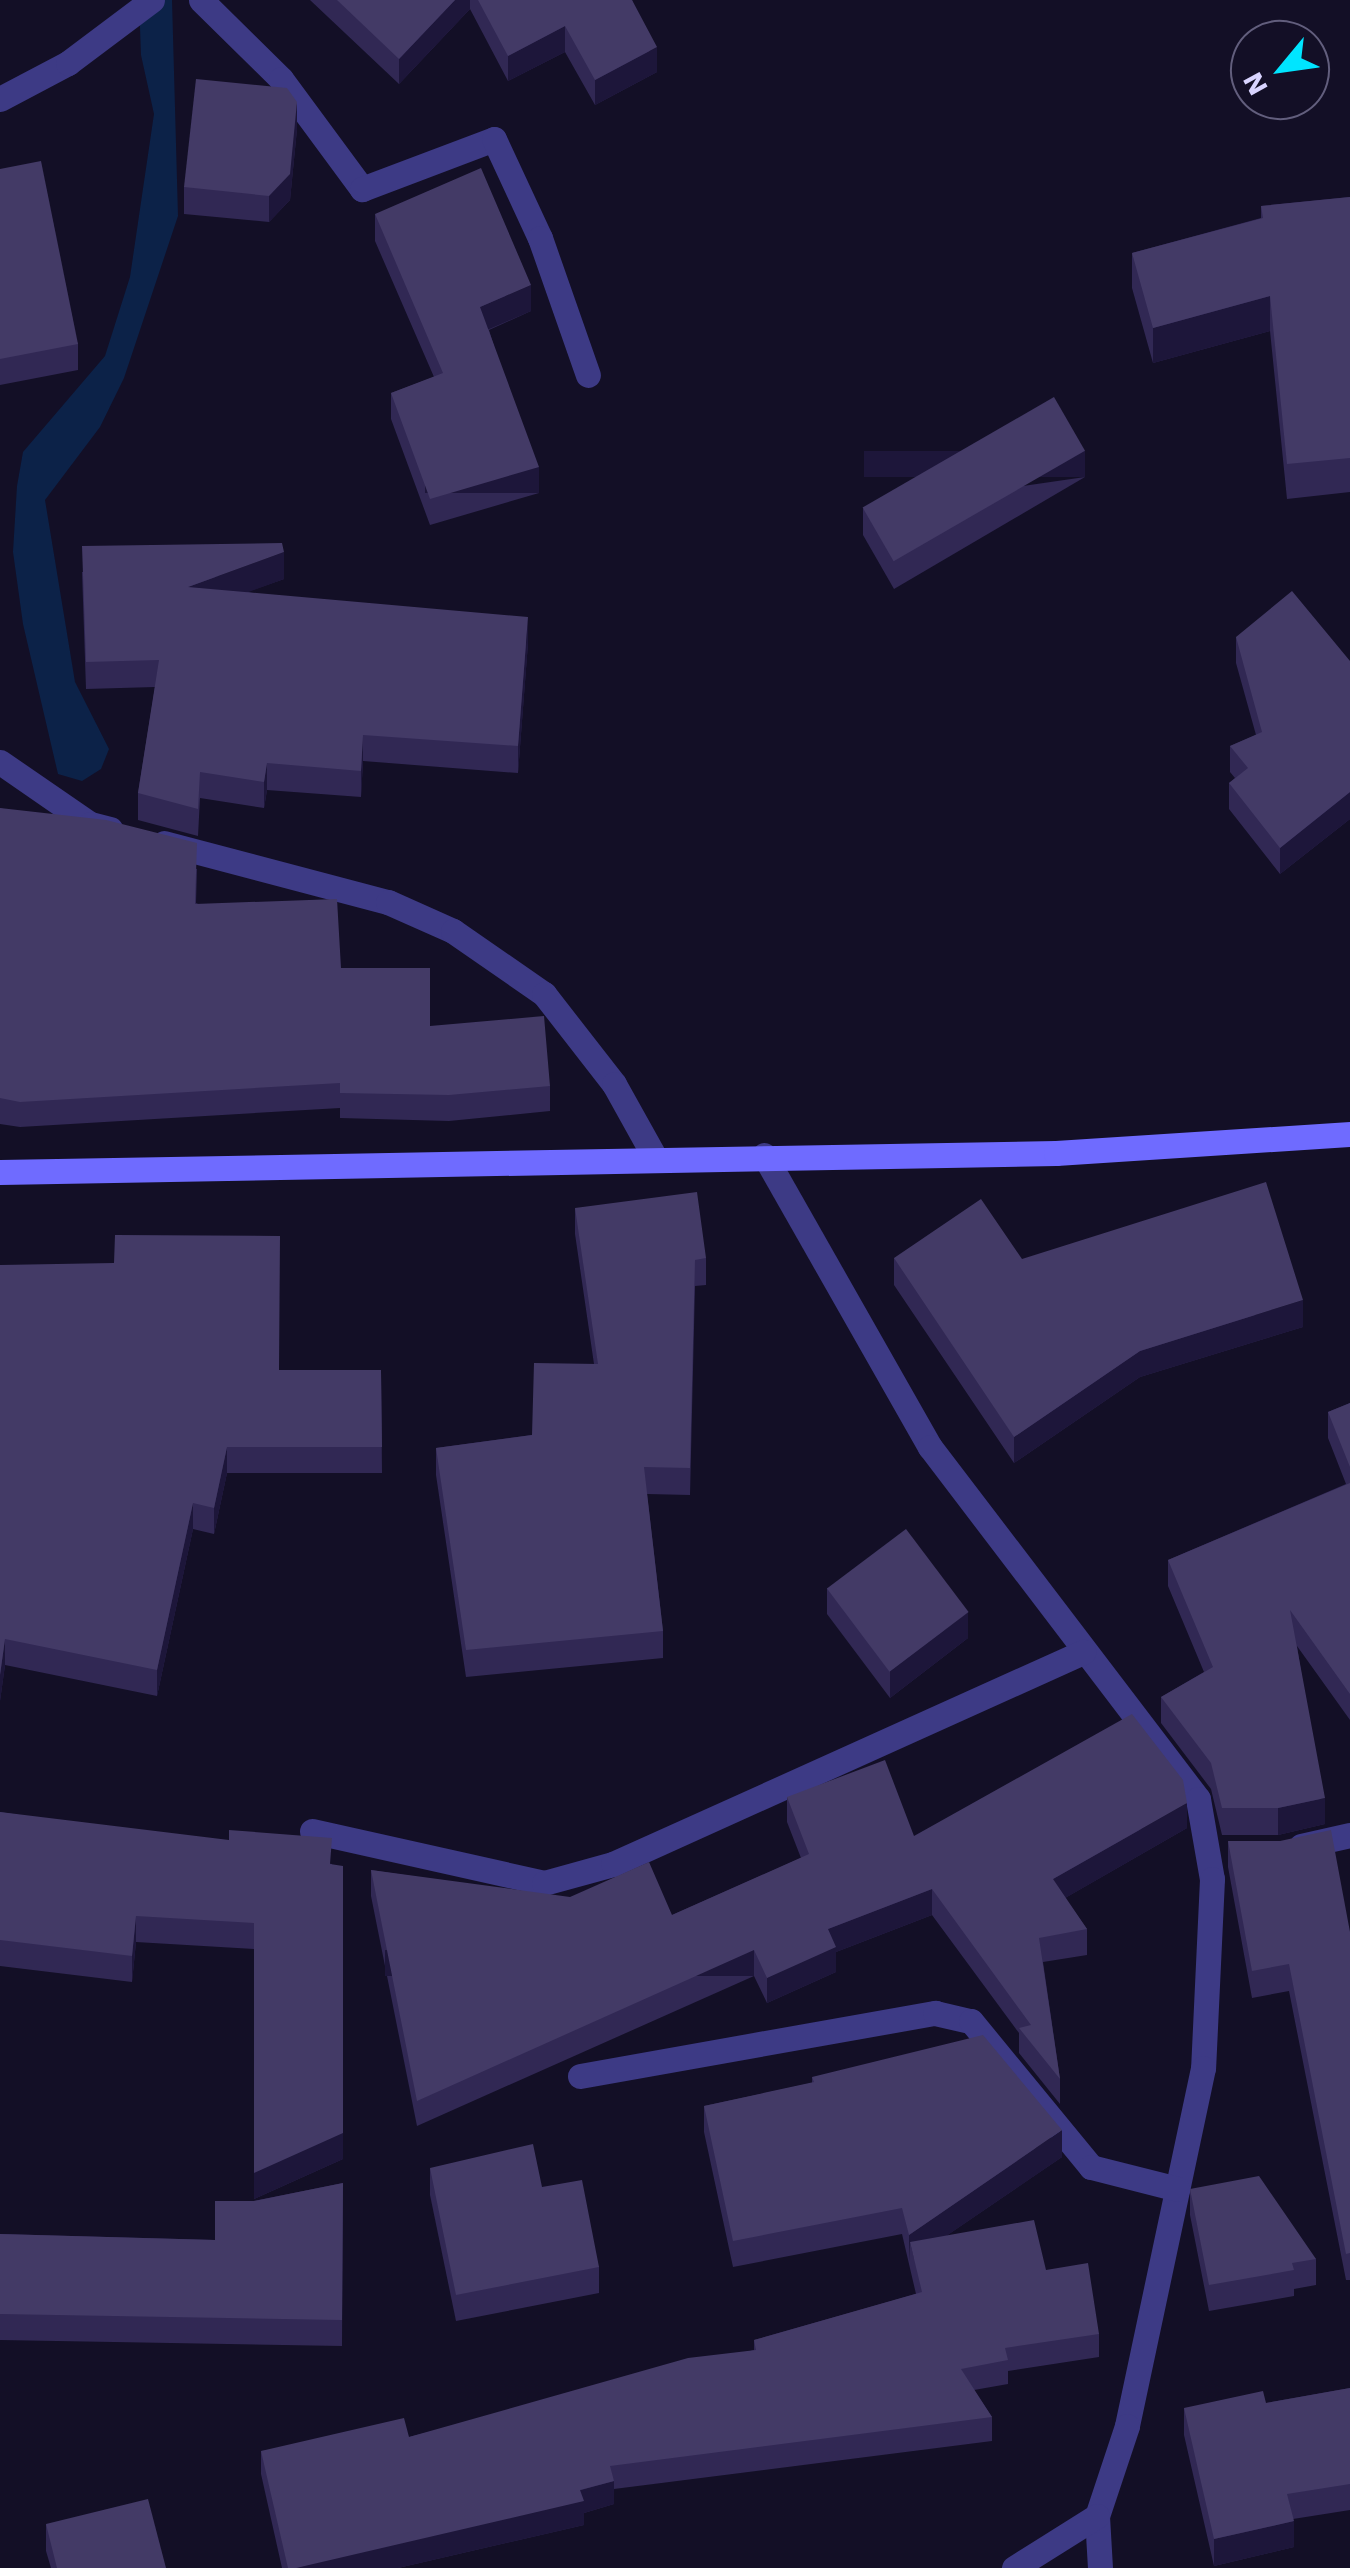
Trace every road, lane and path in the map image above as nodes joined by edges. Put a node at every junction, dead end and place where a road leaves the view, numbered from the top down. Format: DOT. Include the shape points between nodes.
graph roads {
  1 [pos="152,0"];
  2 [pos="201,0"];
  3 [pos="0,99"];
  4 [pos="588,375"];
  5 [pos="0,762"];
  6 [pos="1350,1134"];
  7 [pos="764,1155"];
  8 [pos="654,1156"];
  9 [pos="0,1172"];
  10 [pos="1083,1652"];
  11 [pos="312,1831"];
  12 [pos="1350,1835"];
  13 [pos="1207,1851"];
  14 [pos="1244,1851"];
  15 [pos="1280,1852"];
  16 [pos="580,2076"];
  17 [pos="1177,2188"];
  18 [pos="1097,2516"];
  19 [pos="1014,2568"];
  20 [pos="1100,2568"];
  1 -- 3 [label="street" via="68,63"];
  2 -- 4 [label="street" via="282,79 362,189 494,138 540,238"];
  5 -- 8 [label="street" via="90,824 388,902 453,930 544,994 614,1084"];
  6 -- 7 [label="street" via="1056,1154"];
  7 -- 8 [label="street"];
  7 -- 10 [label="street" via="930,1447"];
  8 -- 9 [label="street"];
  10 -- 11 [label="street" via="613,1864 544,1883"];
  10 -- 13 [label="street" via="1198,1800"];
  12 -- 15 [label="street"];
  13 -- 14 [label="street"];
  13 -- 17 [label="street" via="1212,1879 1203,2068"];
  16 -- 17 [label="street" via="935,2013 970,2021 1091,2168"];
  17 -- 18 [label="street" via="1126,2426"];
  18 -- 19 [label="street"];
  18 -- 20 [label="street"];
}
